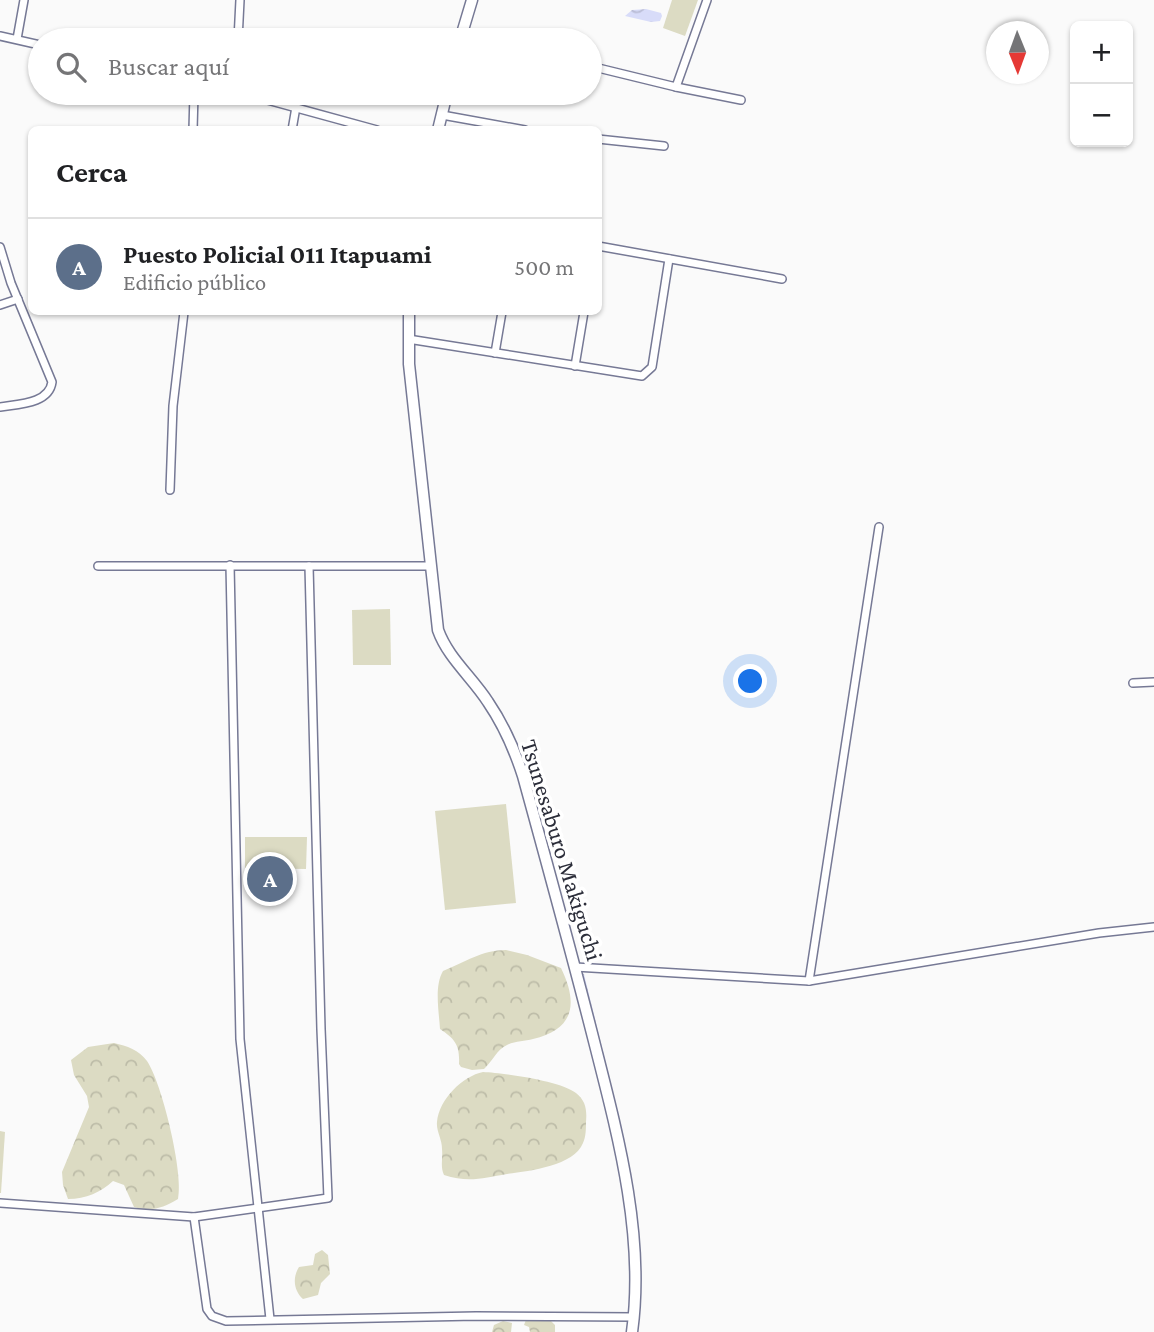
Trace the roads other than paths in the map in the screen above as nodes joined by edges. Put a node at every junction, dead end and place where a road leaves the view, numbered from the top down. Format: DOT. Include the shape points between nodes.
graph roads {
  1 [pos="24,0"];
  2 [pos="240,0"];
  3 [pos="472,0"];
  4 [pos="707,0"];
  5 [pos="239,28"];
  6 [pos="464,28"];
  7 [pos="0,36"];
  8 [pos="17,39"];
  9 [pos="28,42"];
  10 [pos="602,69"];
  11 [pos="676,87"];
  12 [pos="741,100"];
  13 [pos="194,105"];
  14 [pos="288,105"];
  15 [pos="444,105"];
  16 [pos="296,107"];
  17 [pos="442,115"];
  18 [pos="193,126"];
  19 [pos="293,126"];
  20 [pos="363,126"];
  21 [pos="439,126"];
  22 [pos="504,126"];
  23 [pos="602,139"];
  24 [pos="664,146"];
  25 [pos="0,247"];
  26 [pos="602,248"];
  27 [pos="669,259"];
  28 [pos="782,279"];
  29 [pos="18,299"];
  30 [pos="0,305"];
  31 [pos="184,315"];
  32 [pos="409,315"];
  33 [pos="501,315"];
  34 [pos="584,315"];
  35 [pos="408,339"];
  36 [pos="495,353"];
  37 [pos="575,366"];
  38 [pos="0,407"];
  39 [pos="170,490"];
  40 [pos="879,527"];
  41 [pos="230,565"];
  42 [pos="98,566"];
  43 [pos="309,566"];
  44 [pos="431,566"];
  45 [pos="1154,682"];
  46 [pos="1133,683"];
  47 [pos="1154,927"];
  48 [pos="575,967"];
  49 [pos="808,981"];
  50 [pos="0,1203"];
  51 [pos="259,1207"];
  52 [pos="194,1217"];
  53 [pos="634,1317"];
  54 [pos="270,1320"];
  55 [pos="632,1332"];
  1 -- 8 [label="street"];
  2 -- 5 [label="street"];
  3 -- 6 [label="street"];
  4 -- 11 [label="street"];
  7 -- 8 [label="street"];
  8 -- 9 [label="street"];
  10 -- 11 [label="street"];
  11 -- 12 [label="street"];
  13 -- 18 [label="street"];
  14 -- 16 [label="street"];
  15 -- 17 [label="street"];
  16 -- 19 [label="street"];
  16 -- 20 [label="street"];
  17 -- 21 [label="street"];
  17 -- 22 [label="street"];
  23 -- 24 [label="street"];
  25 -- 29 [label="street"];
  26 -- 27 [label="street"];
  27 -- 28 [label="street"];
  27 -- 37 [label="street" via="648,373 636,376"];
  29 -- 30 [label="street"];
  29 -- 38 [label="street" via="52,377 51,388 39,400"];
  31 -- 39 [label="street" via="173,406"];
  32 -- 35 [label="street, Tsunesaburo Makiguchi"];
  33 -- 36 [label="street"];
  34 -- 37 [label="street"];
  35 -- 36 [label="street"];
  35 -- 44 [label="street, Tsunesaburo Makiguchi"];
  36 -- 37 [label="street"];
  40 -- 49 [label="street"];
  41 -- 42 [label="street"];
  41 -- 43 [label="street"];
  41 -- 51 [label="street" via="240,1039"];
  43 -- 44 [label="street"];
  43 -- 51 [label="street" via="328,1198"];
  44 -- 48 [label="street, Tsunesaburo Makiguchi" via="441,638 489,702 522,773"];
  45 -- 46 [label="street"];
  47 -- 49 [label="street"];
  48 -- 49 [label="street"];
  48 -- 53 [label="street, Tsunesaburo Makiguchi" via="626,1178"];
  50 -- 52 [label="street"];
  51 -- 52 [label="street"];
  51 -- 54 [label="street"];
  52 -- 54 [label="street" via="207,1309 212,1316 226,1321"];
  53 -- 54 [label="street"];
  53 -- 55 [label="street, Tsunesaburo Makiguchi"];
}
